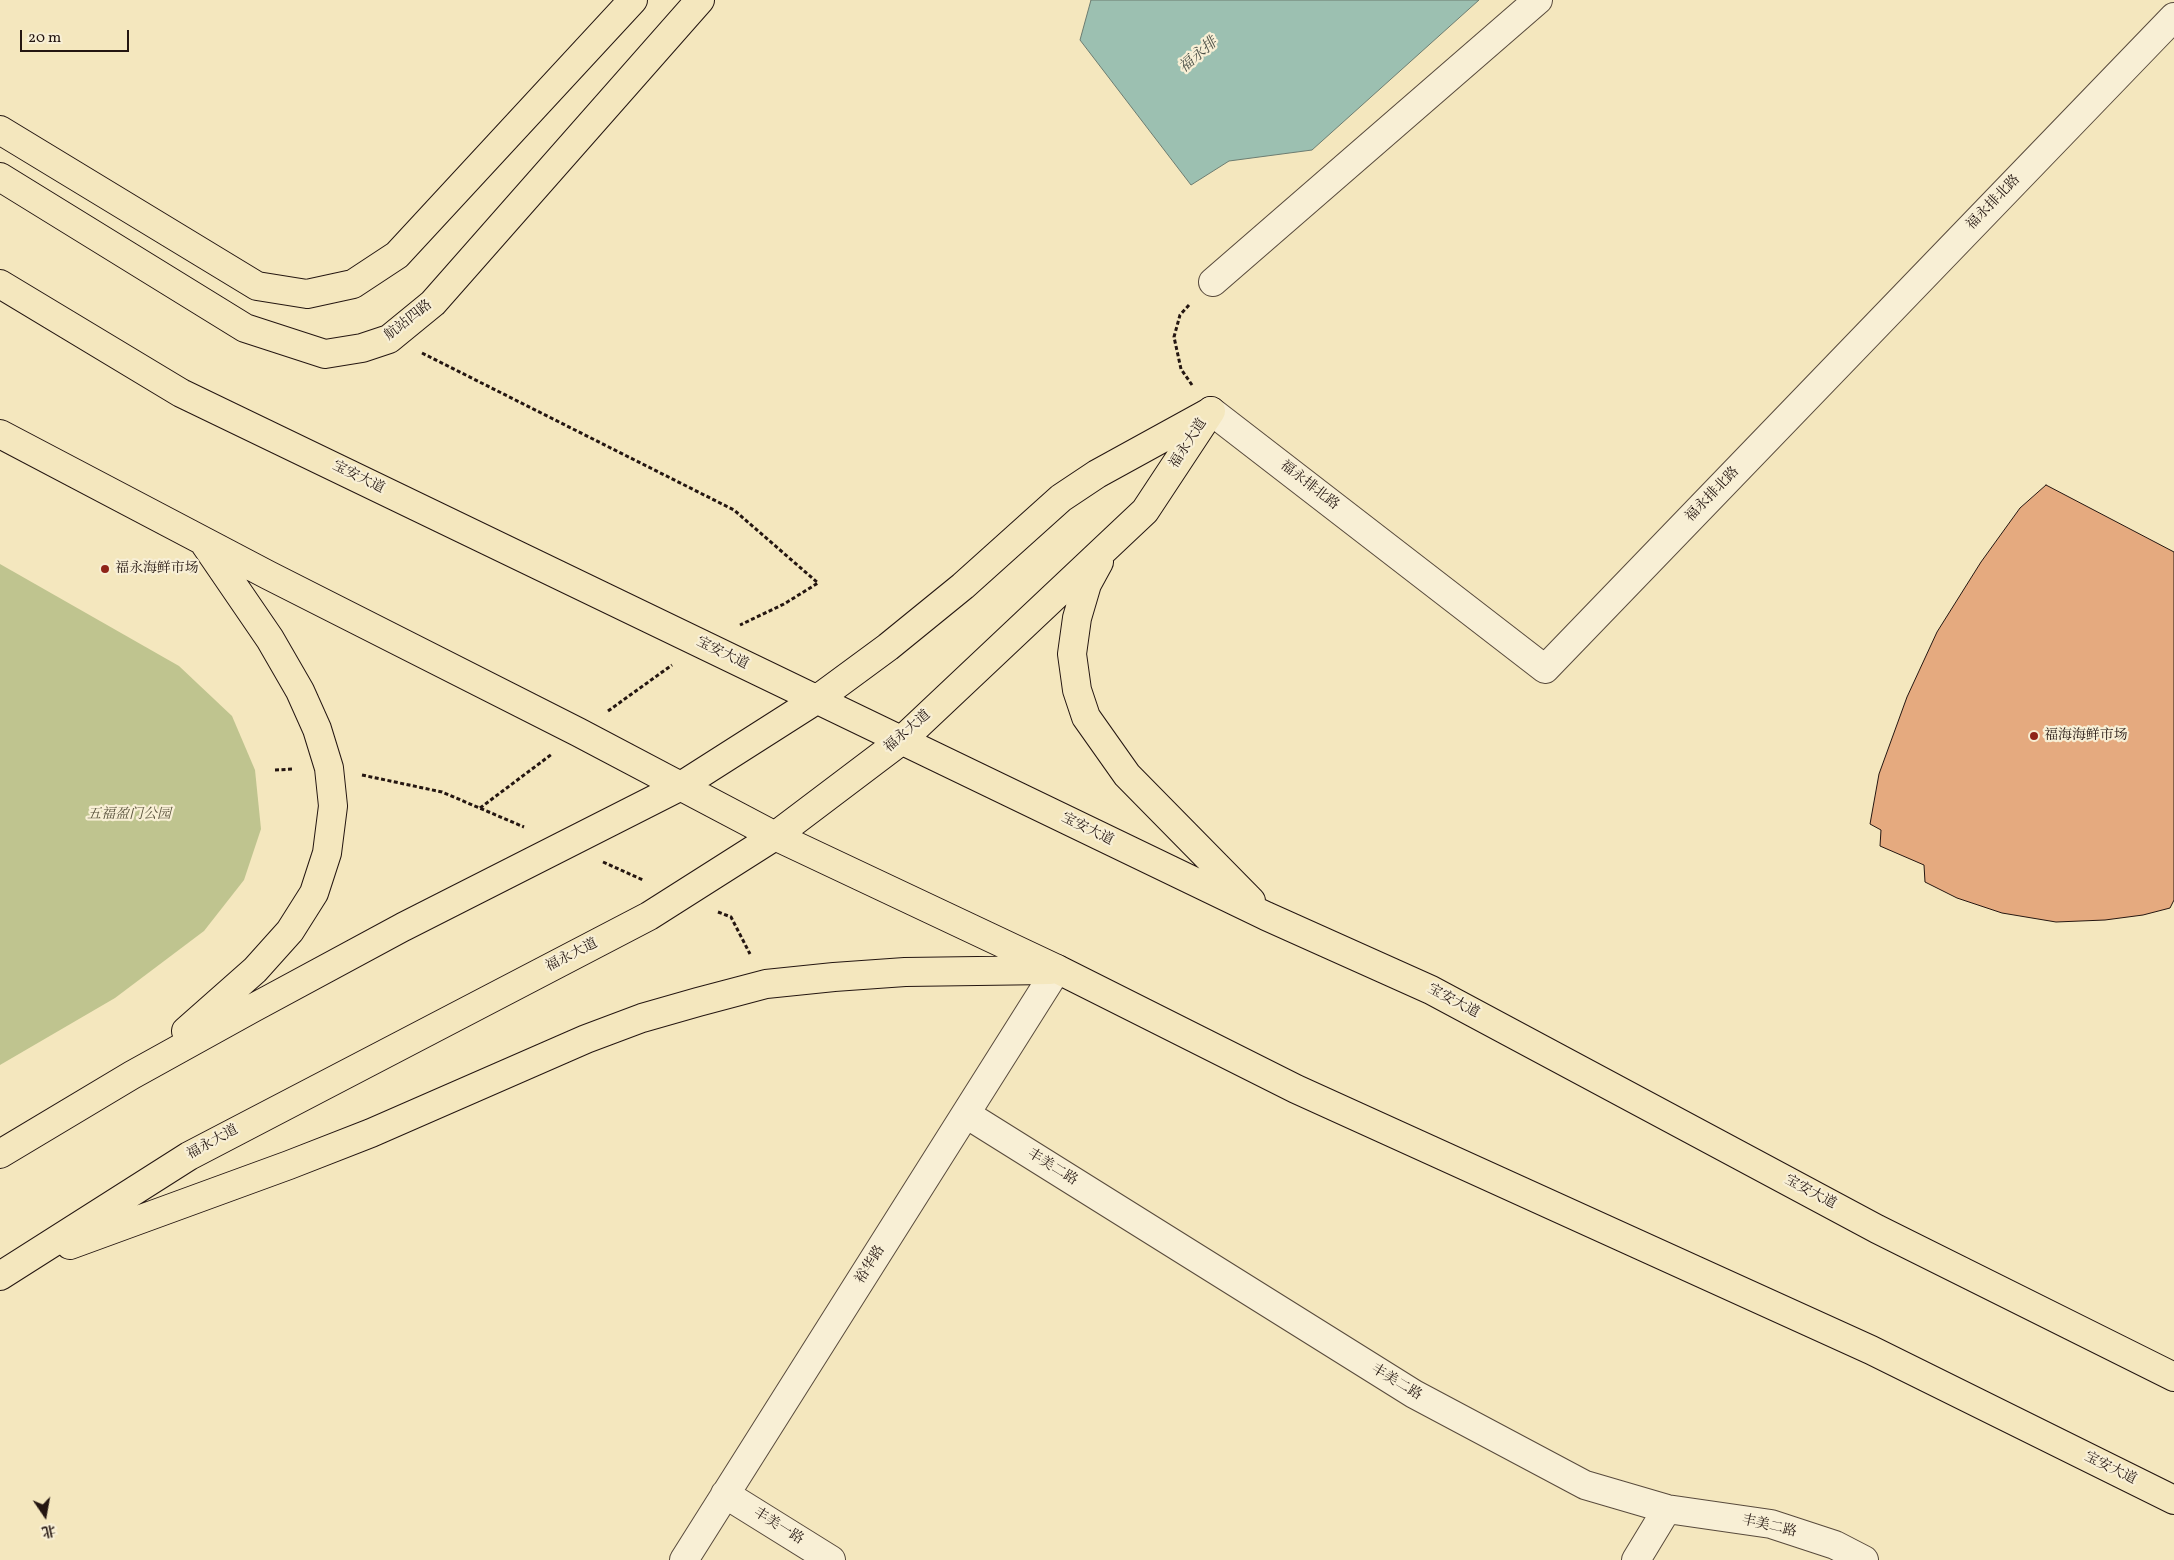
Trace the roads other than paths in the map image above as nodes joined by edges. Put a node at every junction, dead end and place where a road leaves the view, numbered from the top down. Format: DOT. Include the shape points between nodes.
graph roads {
  1 [pos="632,0"];
  2 [pos="700,0"];
  3 [pos="1538,0"];
  4 [pos="2174,17"];
  5 [pos="0,130"];
  6 [pos="0,177"];
  7 [pos="1213,282"];
  8 [pos="0,284"];
  9 [pos="1211,411"];
  10 [pos="0,434"];
  11 [pos="0,442"];
  12 [pos="79,476"];
  13 [pos="203,541"];
  14 [pos="1109,545"];
  15 [pos="816,700"];
  16 [pos="902,740"];
  17 [pos="681,786"];
  18 [pos="775,836"];
  19 [pos="1266,916"];
  20 [pos="1057,970"];
  21 [pos="132,1075"];
  22 [pos="966,1114"];
  23 [pos="0,1154"];
  24 [pos="0,1276"];
  25 [pos="2174,1377"];
  26 [pos="725,1494"];
  27 [pos="2174,1500"];
  28 [pos="1667,1509"];
  29 [pos="684,1560"];
  30 [pos="832,1560"];
  31 [pos="1636,1560"];
  32 [pos="1864,1560"];
  1 -- 5 [label="main road" via="396,255 353,284 307,294 258,286"];
  2 -- 6 [label="main road, 航站四路" via="433,303 389,339 362,348 325,354 245,328"];
  3 -- 7 [label="street"];
  4 -- 9 [label="street, 福永排北路" via="1545,669"];
  8 -- 15 [label="main road, 宝安大道" via="181,393"];
  9 -- 14 [label="main road, 福永大道" via="1145,511"];
  9 -- 15 [label="main road, 福永大道" via="1097,474 1061,498 963,586"];
  10 -- 12 [label="main road, 宝安大道"];
  11 -- 12 [label="main road"];
  12 -- 13 [label="main road, 宝安大道"];
  13 -- 17 [label="main road, 宝安大道"];
  13 -- 21 [label="main road" via="270,639 300,691 317,729 329,768 333,806 328,853 314,893 290,931 212,1010"];
  14 -- 16 [label="main road, 福永大道"];
  14 -- 19 [label="main road" via="1087,584 1077,618 1072,654 1077,690 1086,717 1127,775"];
  15 -- 16 [label="main road, 宝安大道"];
  15 -- 17 [label="main road, 福永大道"];
  16 -- 18 [label="main road, 福永大道"];
  16 -- 19 [label="main road, 宝安大道"];
  17 -- 18 [label="main road, 宝安大道"];
  17 -- 21 [label="main road, 福永大道" via="403,927"];
  18 -- 20 [label="main road, 宝安大道"];
  18 -- 24 [label="main road, 福永大道" via="650,916 189,1156"];
  19 -- 25 [label="main road, 宝安大道" via="1431,990 1877,1229"];
  20 -- 22 [label="street, 裕华路"];
  20 -- 24 [label="main road" via="905,972 766,984 660,1013 586,1039 290,1166 80,1241"];
  20 -- 27 [label="main road, 宝安大道" via="1296,1089 1871,1350"];
  21 -- 23 [label="main road, 福永大道"];
  22 -- 26 [label="street, 裕华路"];
  22 -- 28 [label="street, 丰美二路" via="1414,1394 1585,1486"];
  26 -- 29 [label="street, 裕华路"];
  26 -- 30 [label="street, 丰美一路"];
  28 -- 31 [label="street"];
  28 -- 32 [label="street, 丰美二路" via="1771,1524 1835,1545"];
}
